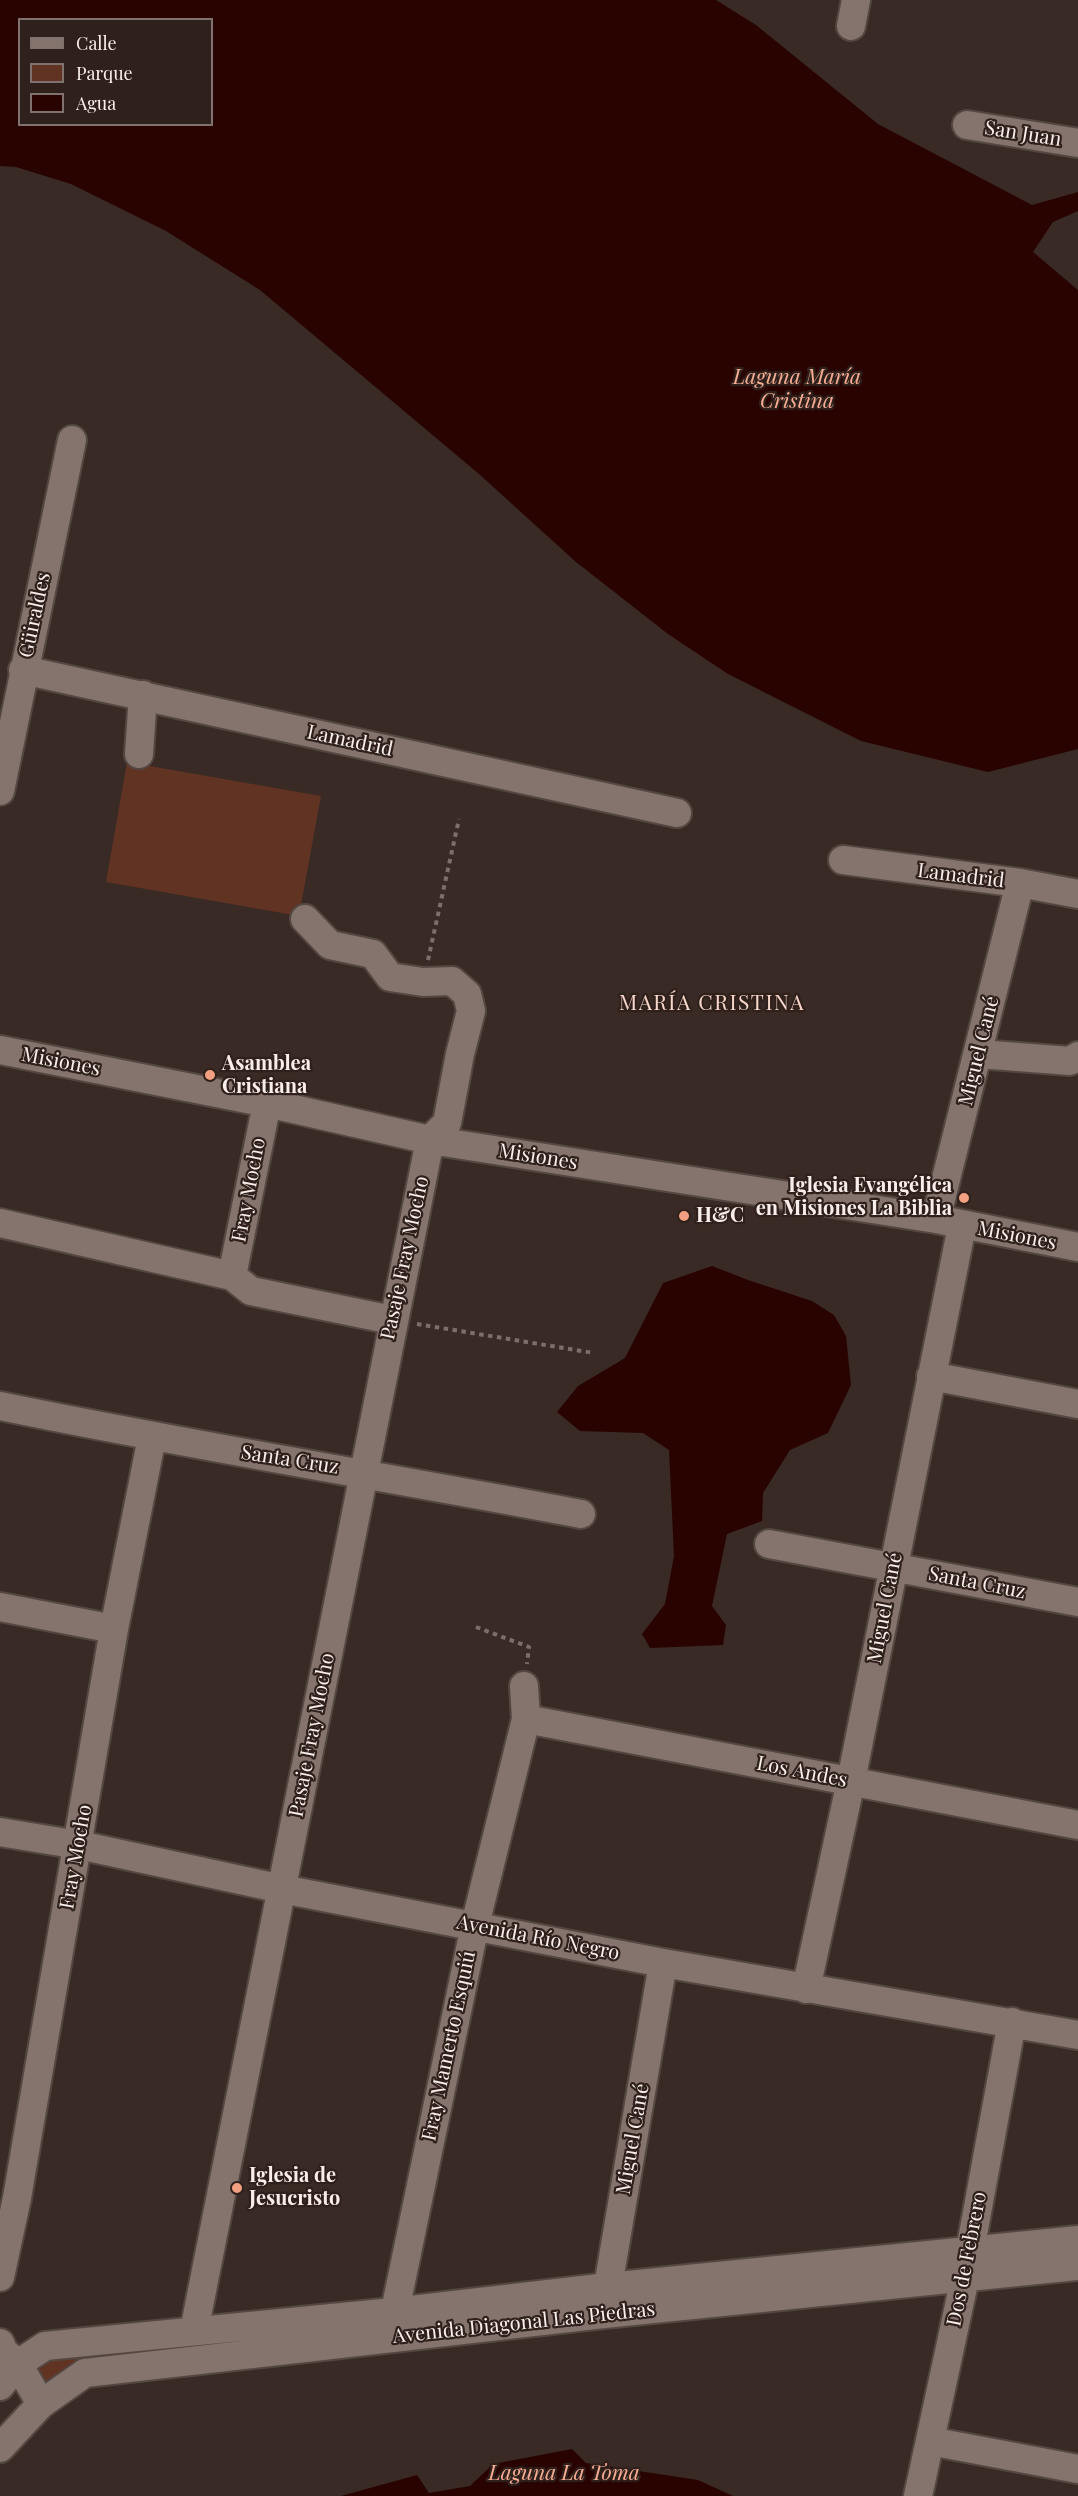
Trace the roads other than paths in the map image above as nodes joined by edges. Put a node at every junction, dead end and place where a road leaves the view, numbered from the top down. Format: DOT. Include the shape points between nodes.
graph roads {
  1 [pos="967,125"];
  2 [pos="1078,143"];
  3 [pos="72,440"];
  4 [pos="23,670"];
  5 [pos="143,695"];
  6 [pos="139,754"];
  7 [pos="0,791"];
  8 [pos="677,813"];
  9 [pos="843,860"];
  10 [pos="1020,883"];
  11 [pos="1078,894"];
  12 [pos="305,919"];
  13 [pos="0,1050"];
  14 [pos="979,1054"];
  15 [pos="1078,1056"];
  16 [pos="267,1103"];
  17 [pos="430,1140"];
  18 [pos="949,1222"];
  19 [pos="0,1223"];
  20 [pos="1078,1247"];
  21 [pos="232,1276"];
  22 [pos="392,1320"];
  23 [pos="931,1376"];
  24 [pos="1078,1404"];
  25 [pos="0,1406"];
  26 [pos="152,1437"];
  27 [pos="362,1472"];
  28 [pos="581,1514"];
  29 [pos="769,1544"];
  30 [pos="892,1567"];
  31 [pos="1078,1602"];
  32 [pos="0,1607"];
  33 [pos="114,1629"];
  34 [pos="524,1686"];
  35 [pos="526,1719"];
  36 [pos="851,1781"];
  37 [pos="1078,1824"];
  38 [pos="0,1832"];
  39 [pos="79,1845"];
  40 [pos="282,1889"];
  41 [pos="475,1925"];
  42 [pos="663,1963"];
  43 [pos="806,1989"];
  44 [pos="1012,2022"];
  45 [pos="1078,2035"];
  46 [pos="9,2197"];
  47 [pos="1078,2240"];
  48 [pos="967,2265"];
  49 [pos="1078,2266"];
  50 [pos="0,2277"];
  51 [pos="606,2301"];
  52 [pos="391,2325"];
  53 [pos="194,2331"];
  54 [pos="6,2353"];
  55 [pos="0,2386"];
  56 [pos="41,2404"];
  57 [pos="930,2441"];
  58 [pos="0,2448"];
  59 [pos="1078,2469"];
  60 [pos="918,2496"];
  1 -- 2 [label="street, San Juan"];
  3 -- 4 [label="street, Güiraldes"];
  4 -- 5 [label="street, Lamadrid"];
  4 -- 7 [label="street, Güiraldes"];
  5 -- 6 [label="street"];
  5 -- 8 [label="street, Lamadrid"];
  9 -- 10 [label="street, Lamadrid"];
  10 -- 11 [label="street, Lamadrid"];
  10 -- 14 [label="street, Miguel Cané"];
  12 -- 17 [label="street" via="330,945 374,954 390,977 452,981 467,994 471,1011 447,1123"];
  13 -- 16 [label="street, Misiones"];
  14 -- 15 [label="street" via="1070,1061"];
  14 -- 18 [label="street, Miguel Cané"];
  16 -- 17 [label="street, Misiones"];
  16 -- 21 [label="street, Fray Mocho"];
  17 -- 18 [label="street, Misiones"];
  17 -- 22 [label="street, Pasaje Fray Mocho"];
  18 -- 20 [label="street, Misiones"];
  18 -- 23 [label="street, Miguel Cané"];
  19 -- 21 [label="street"];
  21 -- 22 [label="street" via="251,1291"];
  22 -- 27 [label="street, Pasaje Fray Mocho"];
  23 -- 24 [label="street"];
  23 -- 30 [label="street, Miguel Cané"];
  25 -- 26 [label="street, Santa Cruz"];
  26 -- 27 [label="street, Santa Cruz"];
  26 -- 33 [label="street, Fray Mocho"];
  27 -- 28 [label="street, Santa Cruz"];
  27 -- 40 [label="street, Pasaje Fray Mocho"];
  29 -- 30 [label="street, Santa Cruz"];
  30 -- 31 [label="street, Santa Cruz"];
  30 -- 36 [label="street, Miguel Cané"];
  32 -- 33 [label="street"];
  33 -- 39 [label="street, Fray Mocho"];
  34 -- 35 [label="street, Fray Mamerto Esquiú"];
  35 -- 36 [label="street, Los Andes"];
  35 -- 41 [label="street, Fray Mamerto Esquiú"];
  36 -- 37 [label="street, Los Andes"];
  36 -- 43 [label="street, Miguel Cané"];
  38 -- 39 [label="street, Avenida Río Negro"];
  39 -- 40 [label="street, Avenida Río Negro"];
  39 -- 46 [label="street, Fray Mocho"];
  40 -- 41 [label="street, Avenida Río Negro"];
  40 -- 53 [label="street, Pasaje Fray Mocho"];
  41 -- 42 [label="street, Avenida Río Negro"];
  41 -- 52 [label="street, Fray Mamerto Esquiú"];
  42 -- 43 [label="street, Avenida Río Negro"];
  42 -- 51 [label="street, Miguel Cané"];
  43 -- 44 [label="street, Avenida Río Negro"];
  44 -- 45 [label="street, Avenida Río Negro"];
  44 -- 48 [label="street, Dos de Febrero"];
  46 -- 50 [label="street, Fray Mocho"];
  47 -- 48 [label="street, Avenida Diagonal Las Piedras"];
  48 -- 49 [label="street, Avenida Diagonal Las Piedras"];
  48 -- 51 [label="street, Avenida Diagonal Las Piedras"];
  48 -- 57 [label="street, Dos de Febrero"];
  51 -- 52 [label="street, Avenida Diagonal Las Piedras"];
  52 -- 53 [label="street, Avenida Diagonal Las Piedras"];
  52 -- 56 [label="street, Avenida Diagonal Las Piedras" via="85,2373"];
  53 -- 54 [label="street, Avenida Diagonal Las Piedras"];
  54 -- 55 [label="street, Avenida Diagonal Las Piedras"];
  54 -- 56 [label="street"];
  56 -- 58 [label="street, Avenida Diagonal Las Piedras"];
  57 -- 59 [label="street"];
  57 -- 60 [label="street, Dos de Febrero"];
}
